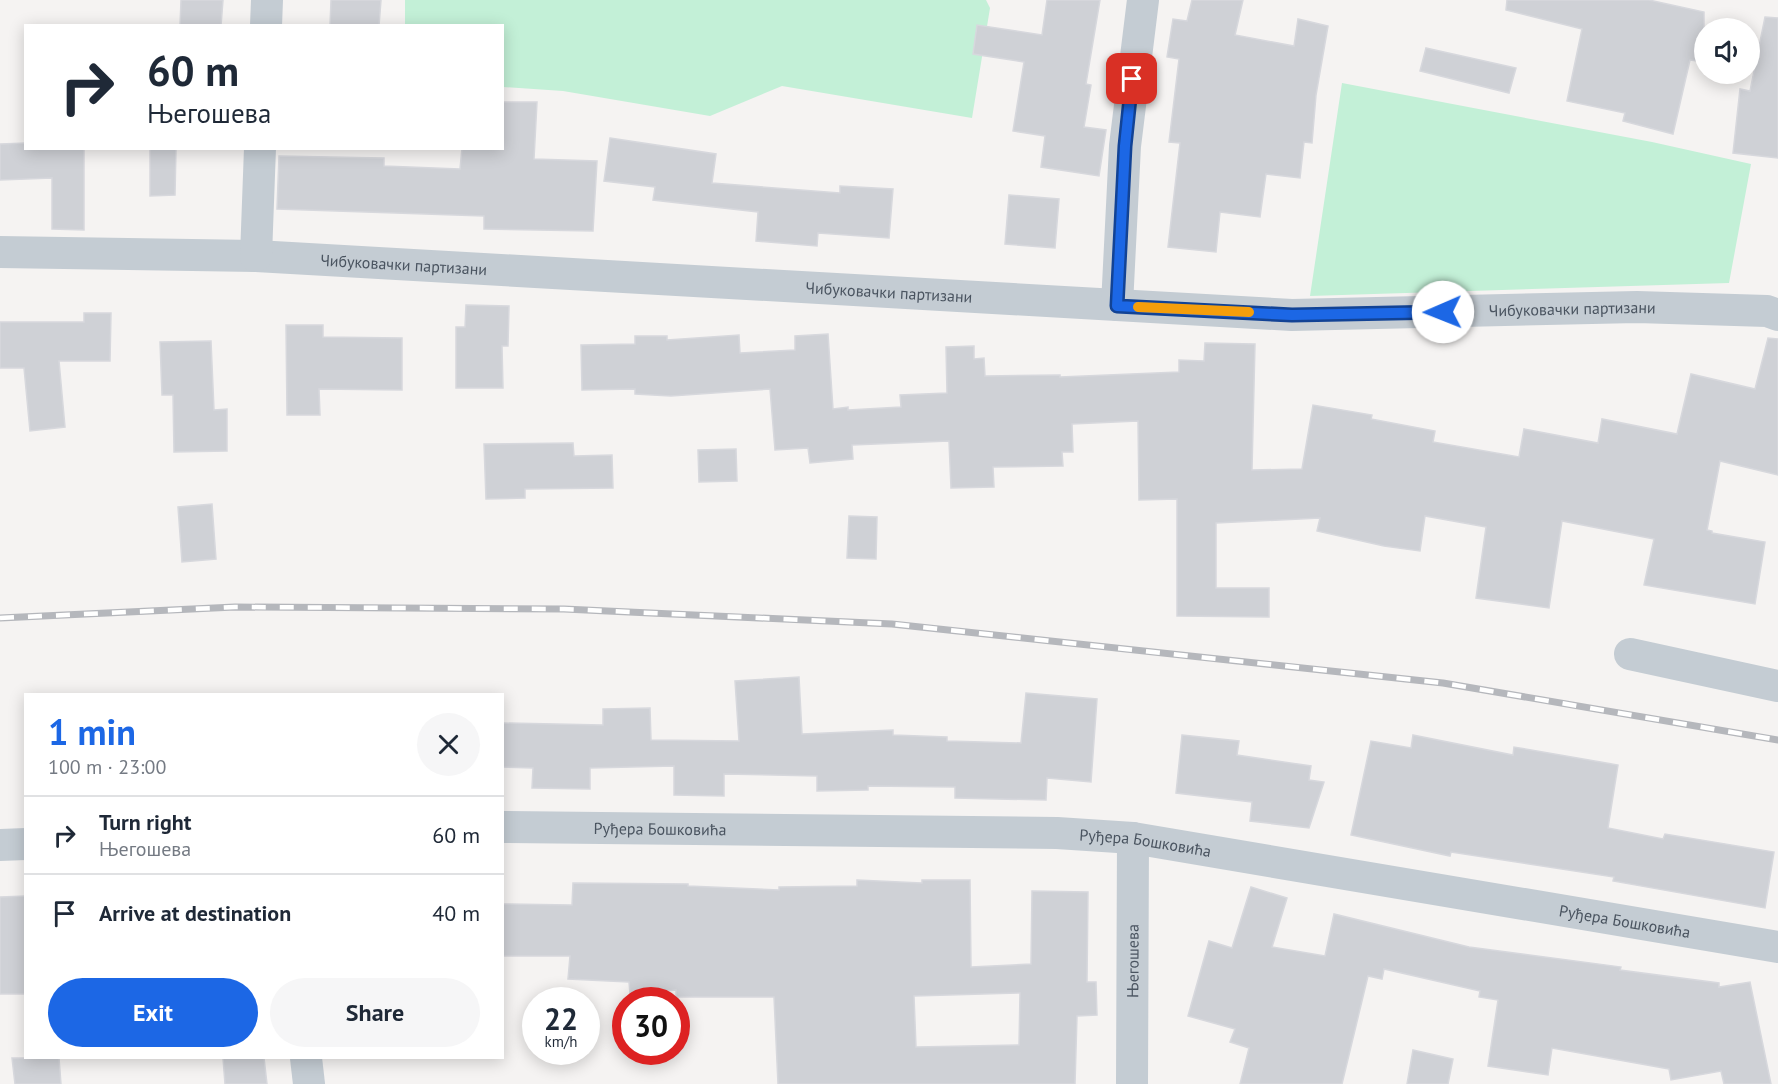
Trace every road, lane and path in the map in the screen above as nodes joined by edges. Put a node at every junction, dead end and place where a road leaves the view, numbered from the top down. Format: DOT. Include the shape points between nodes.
graph roads {
  1 [pos="267,0"];
  2 [pos="1143,0"];
  3 [pos="266,24"];
  4 [pos="260,150"];
  5 [pos="0,252"];
  6 [pos="256,256"];
  7 [pos="1117,306"];
  8 [pos="1778,315"];
  9 [pos="1630,654"];
  10 [pos="1778,686"];
  11 [pos="504,826"];
  12 [pos="1133,838"];
  13 [pos="24,844"];
  14 [pos="0,845"];
  15 [pos="1778,947"];
  16 [pos="306,1059"];
  17 [pos="309,1084"];
  18 [pos="1132,1084"];
  1 -- 3 [label="street"];
  2 -- 7 [label="street" via="1125,146"];
  4 -- 6 [label="street"];
  5 -- 6 [label="street, Чибуковачки партизани"];
  6 -- 7 [label="street, Чибуковачки партизани"];
  7 -- 8 [label="street, Чибуковачки партизани" via="1292,315 1637,308 1767,311"];
  9 -- 10 [label="street"];
  11 -- 12 [label="street, Руђера Бошковића" via="1057,833"];
  12 -- 15 [label="street, Руђера Бошковића"];
  12 -- 18 [label="street, Његошева"];
  13 -- 14 [label="street"];
  16 -- 17 [label="street"];
}
